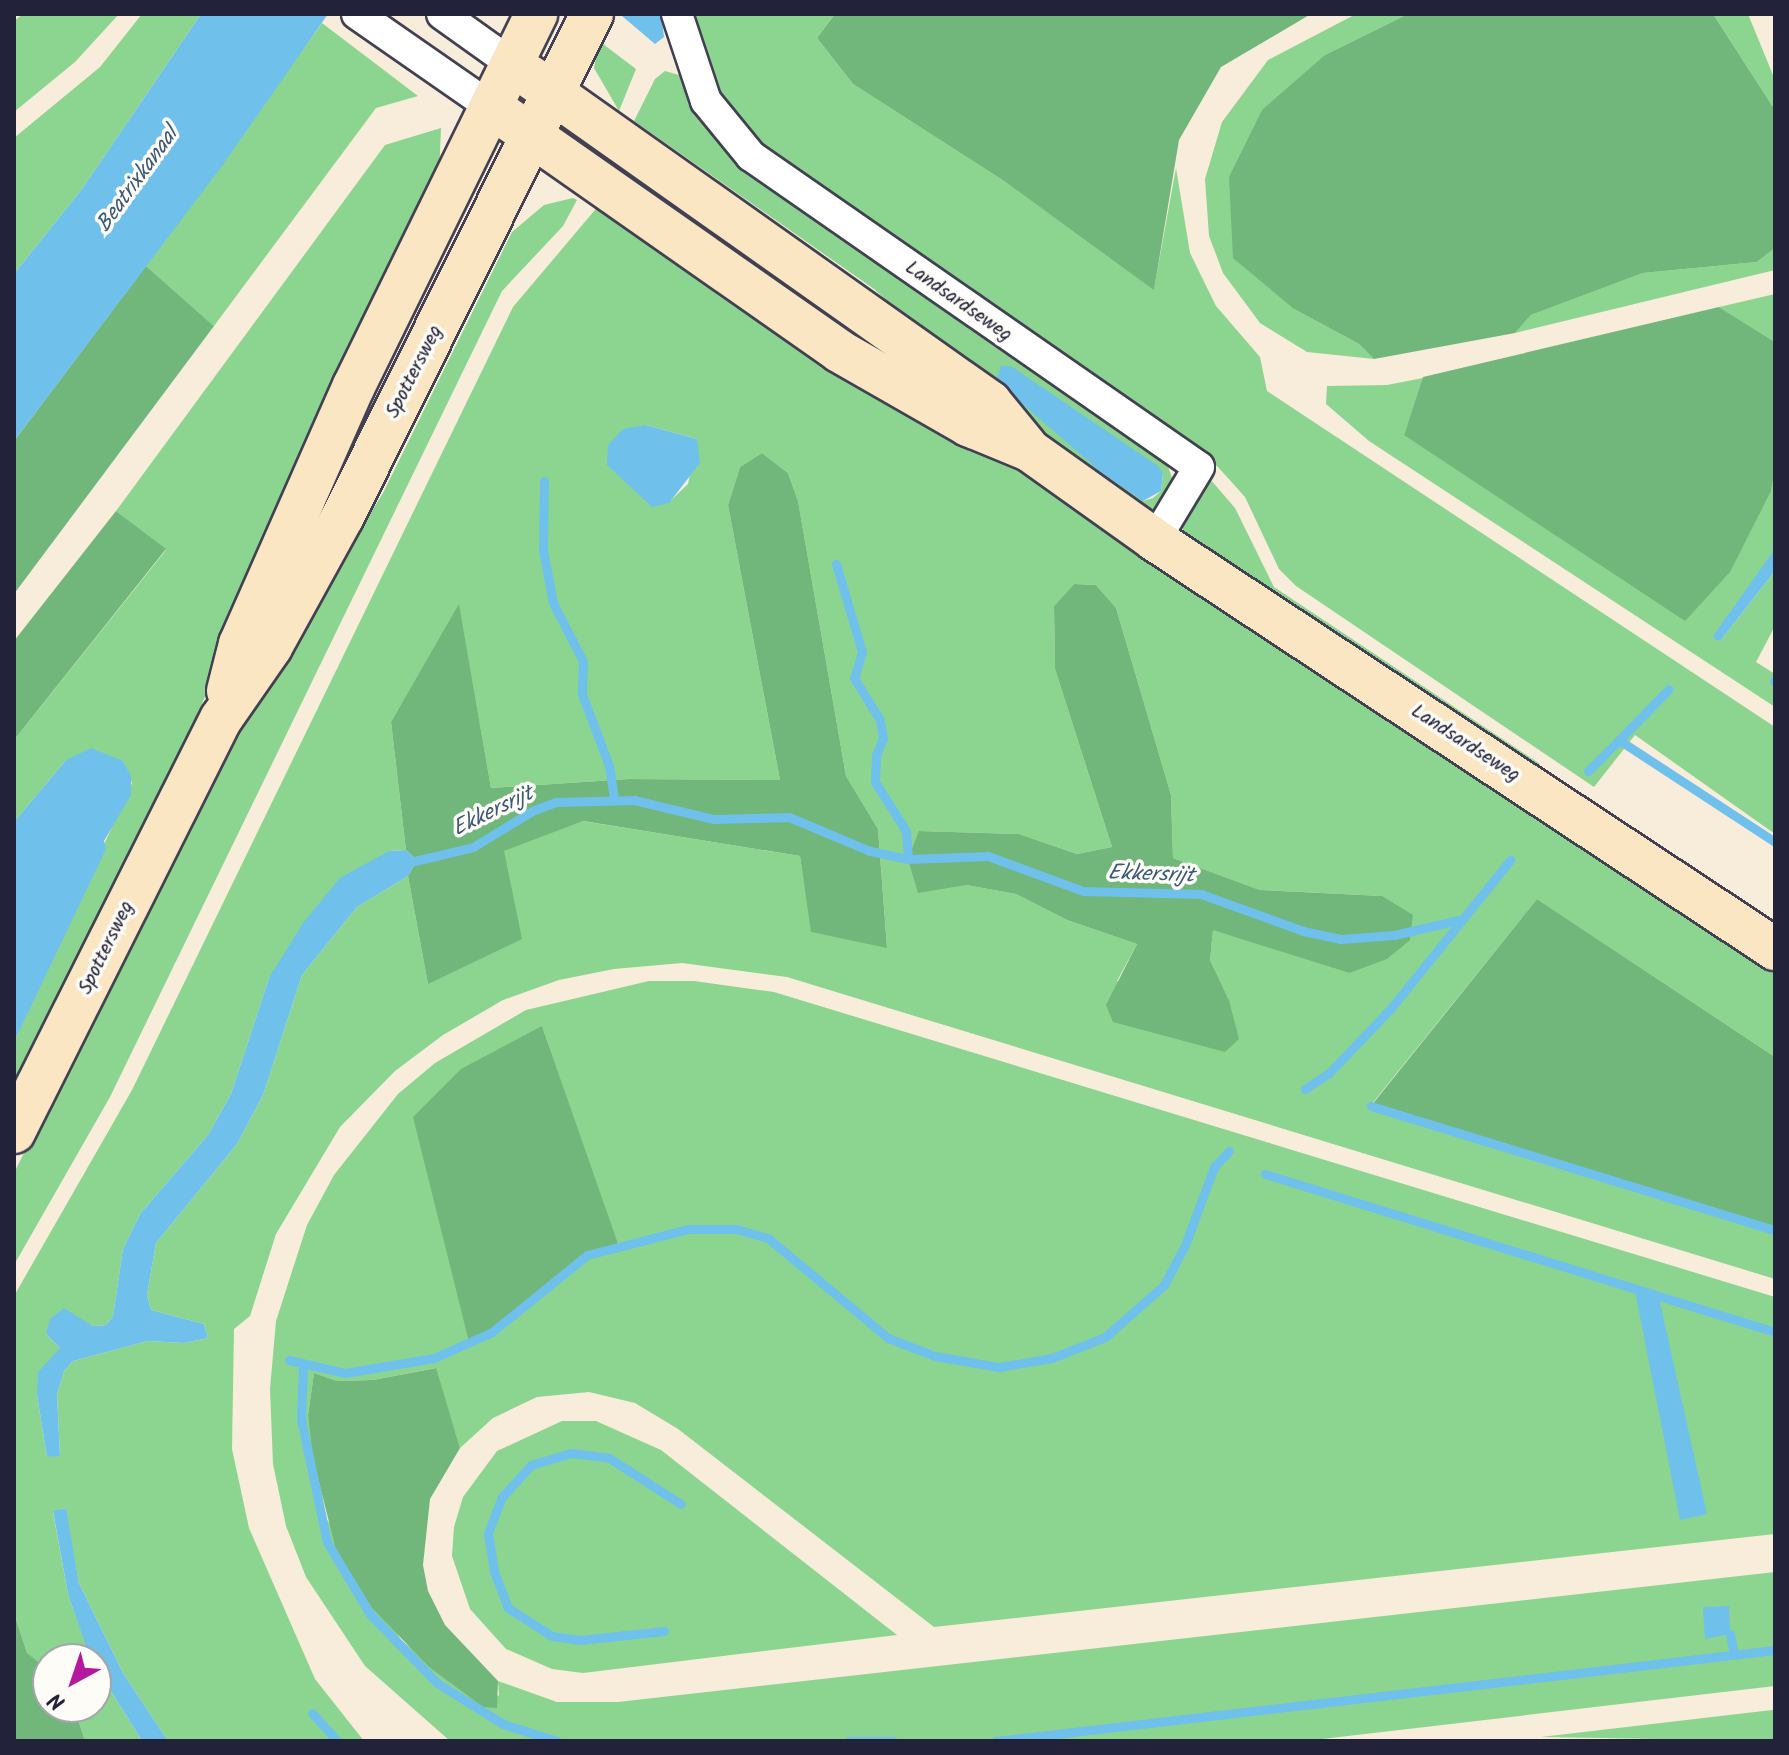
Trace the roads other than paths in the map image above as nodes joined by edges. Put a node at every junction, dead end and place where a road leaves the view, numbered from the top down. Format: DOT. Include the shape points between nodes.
graph roads {
  1 [pos="357,14"];
  2 [pos="536,14"];
  3 [pos="592,14"];
  4 [pos="677,14"];
  5 [pos="443,15"];
  6 [pos="512,64"];
  7 [pos="552,93"];
  8 [pos="491,107"];
  9 [pos="530,136"];
  10 [pos="1029,450"];
  11 [pos="1155,540"];
  12 [pos="221,719"];
  13 [pos="1775,949"];
  14 [pos="14,1132"];
  1 -- 8 [label="street"];
  2 -- 6 [label="street, Spottersweg"];
  3 -- 7 [label="street, Spottersweg"];
  4 -- 11 [label="street, Landsardseweg" via="706,101 769,171 1199,467"];
  5 -- 6 [label="street"];
  6 -- 7 [label="street, Landsardseweg"];
  6 -- 8 [label="street, Spottersweg"];
  7 -- 9 [label="street, Spottersweg"];
  7 -- 10 [label="street, Landsardseweg" via="990,402"];
  8 -- 9 [label="street, Landsardseweg"];
  8 -- 12 [label="street, Spottersweg" via="297,513 240,644"];
  9 -- 10 [label="street, Landsardseweg" via="839,351 968,425"];
  9 -- 12 [label="street, Spottersweg" via="343,516 271,647"];
  10 -- 11 [label="street, Landsardseweg"];
  11 -- 13 [label="street, Landsardseweg"];
  12 -- 14 [label="street, Spottersweg"];
}
